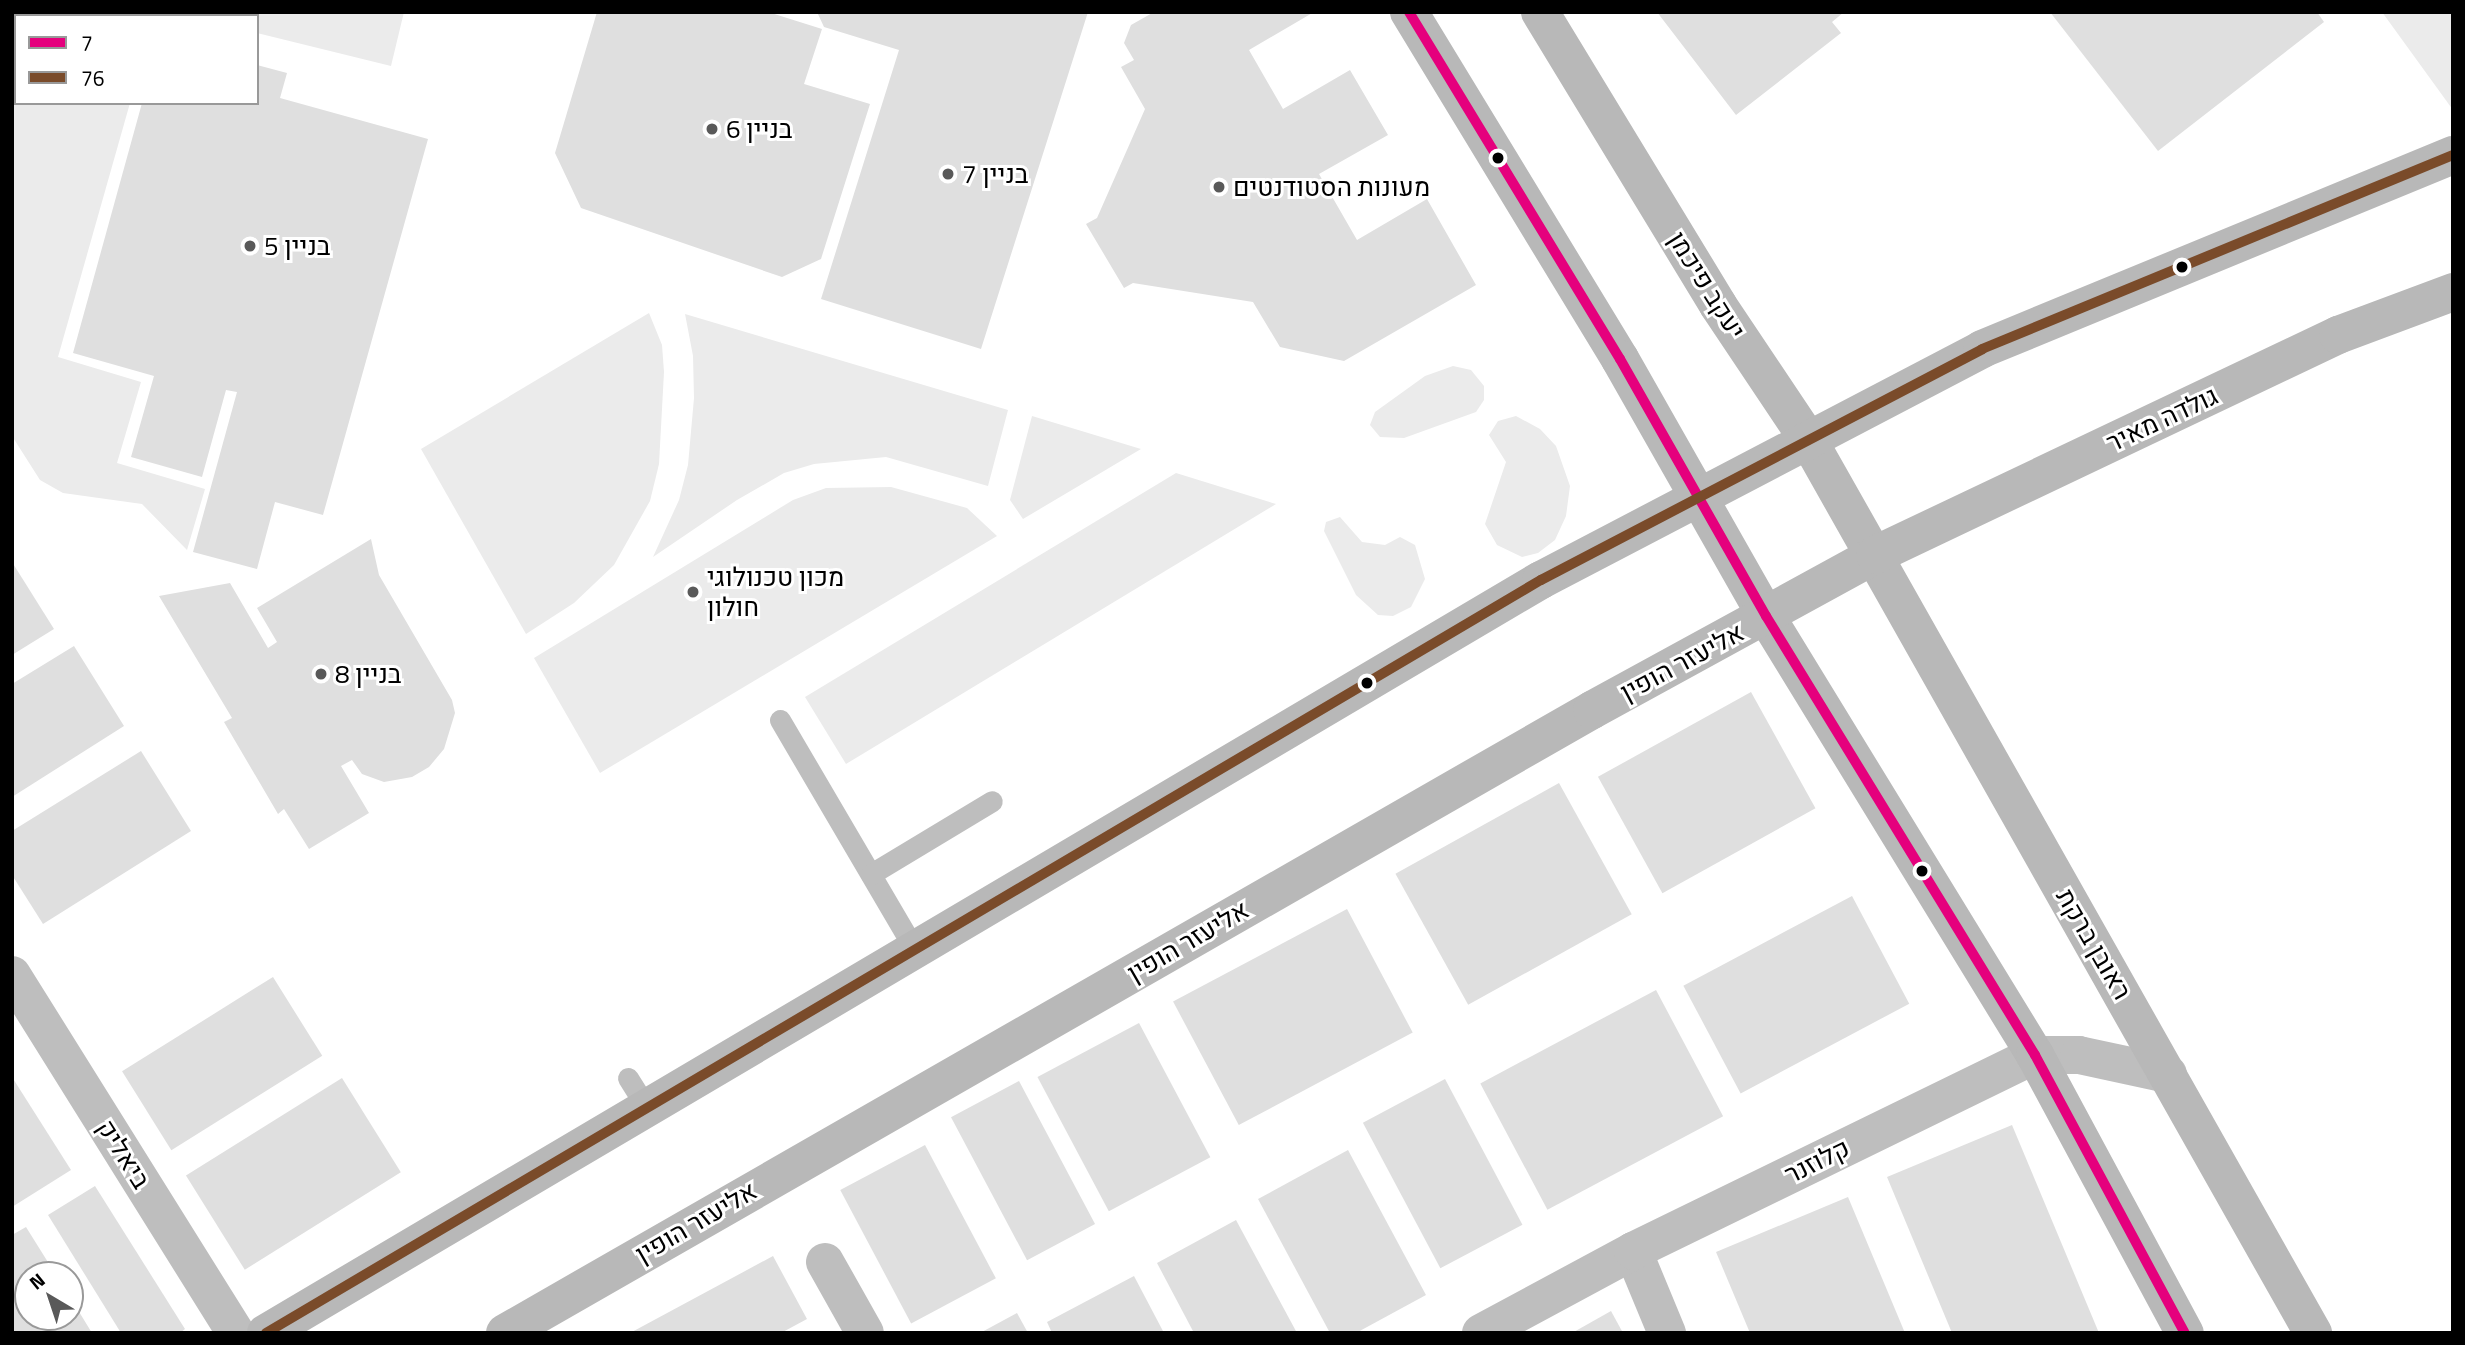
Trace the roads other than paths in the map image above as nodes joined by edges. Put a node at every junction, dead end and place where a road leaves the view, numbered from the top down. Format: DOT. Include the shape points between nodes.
graph roads {
  1 [pos="1409,12"];
  2 [pos="1540,12"];
  3 [pos="2453,155"];
  4 [pos="2453,292"];
  5 [pos="1809,441"];
  6 [pos="1697,497"];
  7 [pos="1875,555"];
  8 [pos="1766,616"];
  9 [pos="780,720"];
  10 [pos="992,801"];
  11 [pos="871,874"];
  12 [pos="915,950"];
  13 [pos="12,975"];
  14 [pos="2035,1055"];
  15 [pos="2168,1074"];
  16 [pos="1633,1251"];
  17 [pos="825,1262"];
  18 [pos="236,1333"];
  19 [pos="266,1333"];
  20 [pos="505,1333"];
  21 [pos="865,1333"];
  22 [pos="1481,1333"];
  23 [pos="1667,1333"];
  24 [pos="2185,1333"];
  25 [pos="2313,1333"];
  1 -- 6 [label="main road" via="1612,347"];
  2 -- 5 [label="main road, יעקב פיכמן" via="1718,305"];
  3 -- 5 [label="main road" via="1982,349"];
  4 -- 7 [label="main road, גולדה מאיר" via="2338,335"];
  5 -- 6 [label="main road"];
  5 -- 7 [label="main road, יעקב פיכמן"];
  6 -- 8 [label="main road"];
  6 -- 12 [label="main road" via="1541,580"];
  7 -- 8 [label="main road, אליעזר הופין"];
  7 -- 15 [label="main road, ראובן ברקת"];
  8 -- 14 [label="main road"];
  8 -- 20 [label="main road, אליעזר הופין" via="1555,731"];
  9 -- 11 [label="lane"];
  10 -- 11 [label="lane"];
  11 -- 12 [label="lane"];
  12 -- 19 [label="main road" via="638,1093"];
  13 -- 18 [label="street, ביאליק"];
  14 -- 15 [label="street, קלוזנר" via="2101,1058"];
  14 -- 16 [label="street, קלוזנר"];
  14 -- 24 [label="main road"];
  15 -- 25 [label="main road, ראובן ברקת"];
  16 -- 22 [label="street, קלוזנר"];
  16 -- 23 [label="street"];
  17 -- 21 [label="street"];
}
